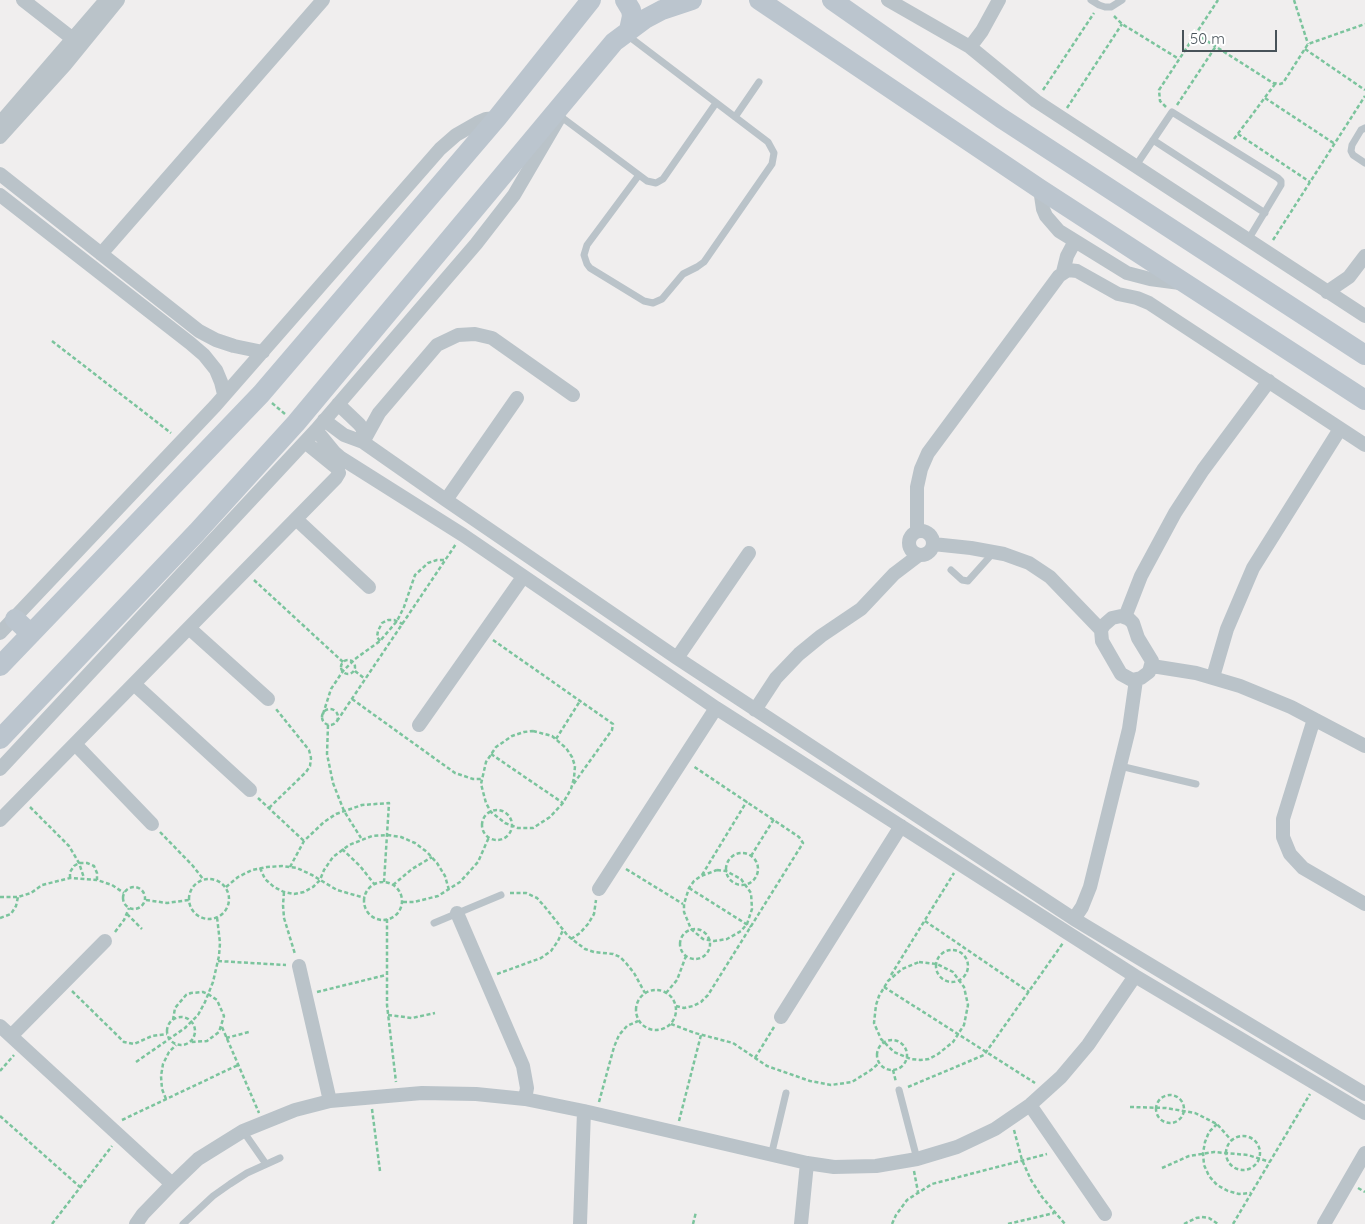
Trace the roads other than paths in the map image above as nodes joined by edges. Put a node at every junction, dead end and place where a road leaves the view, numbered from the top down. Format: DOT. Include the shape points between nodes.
graph roads {
  1 [pos="23,0"];
  2 [pos="106,0"];
  3 [pos="118,0"];
  4 [pos="323,0"];
  5 [pos="591,0"];
  6 [pos="625,0"];
  7 [pos="692,0"];
  8 [pos="759,0"];
  9 [pos="832,0"];
  10 [pos="888,0"];
  11 [pos="999,0"];
  12 [pos="1091,0"];
  13 [pos="1122,0"];
  14 [pos="627,31"];
  15 [pos="73,39"];
  16 [pos="970,47"];
  17 [pos="759,82"];
  18 [pos="574,89"];
  19 [pos="716,103"];
  20 [pos="560,116"];
  21 [pos="734,117"];
  22 [pos="496,118"];
  23 [pos="0,123"];
  24 [pos="1365,128"];
  25 [pos="0,137"];
  26 [pos="1153,140"];
  27 [pos="1365,163"];
  28 [pos="1135,167"];
  29 [pos="0,174"];
  30 [pos="639,175"];
  31 [pos="1040,189"];
  32 [pos="0,195"];
  33 [pos="1265,213"];
  34 [pos="1248,240"];
  35 [pos="1075,241"];
  36 [pos="1091,251"];
  37 [pos="101,254"];
  38 [pos="1365,256"];
  39 [pos="1070,271"];
  40 [pos="1186,284"];
  41 [pos="1327,292"];
  42 [pos="1365,314"];
  43 [pos="263,352"];
  44 [pos="1365,356"];
  45 [pos="1269,381"];
  46 [pos="224,394"];
  47 [pos="573,395"];
  48 [pos="516,398"];
  49 [pos="1365,400"];
  50 [pos="338,404"];
  51 [pos="320,425"];
  52 [pos="1340,429"];
  53 [pos="305,442"];
  54 [pos="363,442"];
  55 [pos="1365,445"];
  56 [pos="446,500"];
  57 [pos="296,520"];
  58 [pos="912,536"];
  59 [pos="204,538"];
  60 [pos="933,544"];
  61 [pos="993,552"];
  62 [pos="749,553"];
  63 [pos="919,555"];
  64 [pos="950,570"];
  65 [pos="894,574"];
  66 [pos="524,577"];
  67 [pos="369,588"];
  68 [pos="1125,617"];
  69 [pos="15,619"];
  70 [pos="189,628"];
  71 [pos="1101,630"];
  72 [pos="0,633"];
  73 [pos="31,634"];
  74 [pos="677,658"];
  75 [pos="0,666"];
  76 [pos="1152,666"];
  77 [pos="1213,677"];
  78 [pos="1136,680"];
  79 [pos="134,684"];
  80 [pos="268,700"];
  81 [pos="716,708"];
  82 [pos="755,710"];
  83 [pos="1314,719"];
  84 [pos="419,725"];
  85 [pos="1365,730"];
  86 [pos="0,739"];
  87 [pos="75,744"];
  88 [pos="1361,744"];
  89 [pos="1120,766"];
  90 [pos="0,769"];
  91 [pos="1196,784"];
  92 [pos="250,790"];
  93 [pos="0,820"];
  94 [pos="152,824"];
  95 [pos="901,826"];
  96 [pos="599,889"];
  97 [pos="502,895"];
  98 [pos="1365,904"];
  99 [pos="457,913"];
  100 [pos="1074,919"];
  101 [pos="434,923"];
  102 [pos="105,941"];
  103 [pos="298,966"];
  104 [pos="1135,976"];
  105 [pos="781,1017"];
  106 [pos="0,1026"];
  107 [pos="11,1036"];
  108 [pos="898,1090"];
  109 [pos="786,1093"];
  110 [pos="1365,1094"];
  111 [pos="525,1100"];
  112 [pos="330,1102"];
  113 [pos="1030,1105"];
  114 [pos="589,1112"];
  115 [pos="1365,1113"];
  116 [pos="243,1130"];
  117 [pos="1365,1154"];
  118 [pos="771,1156"];
  119 [pos="280,1158"];
  120 [pos="914,1160"];
  121 [pos="807,1163"];
  122 [pos="266,1164"];
  123 [pos="172,1184"];
  124 [pos="1105,1214"];
  125 [pos="136,1224"];
  126 [pos="183,1224"];
  127 [pos="580,1224"];
  128 [pos="801,1224"];
  129 [pos="1324,1224"];
  1 -- 15 [label="street"];
  2 -- 15 [label="street"];
  3 -- 25 [label="street"];
  4 -- 37 [label="street"];
  5 -- 22 [label="main road"];
  6 -- 14 [label="main road" via="632,16"];
  7 -- 14 [label="main road" via="662,10"];
  8 -- 31 [label="main road"];
  9 -- 44 [label="main road" via="1001,118"];
  10 -- 16 [label="street"];
  11 -- 16 [label="street"];
  12 -- 13 [label="lane" via="1110,7"];
  14 -- 18 [label="main road"];
  14 -- 19 [label="lane"];
  15 -- 23 [label="street"];
  16 -- 28 [label="street" via="1036,101"];
  17 -- 21 [label="lane"];
  18 -- 20 [label="street"];
  18 -- 59 [label="main road"];
  19 -- 21 [label="lane"];
  19 -- 30 [label="lane" via="660,182 651,183"];
  20 -- 30 [label="lane"];
  20 -- 50 [label="street" via="514,195"];
  21 -- 30 [label="lane" via="768,142 774,153 772,164 704,262 683,274 662,299 653,303 644,301 590,268 584,255 587,245"];
  22 -- 43 [label="street" via="476,123 440,148"];
  22 -- 73 [label="main road" via="261,394"];
  24 -- 27 [label="lane" via="1352,144 1351,151"];
  26 -- 28 [label="lane"];
  26 -- 33 [label="lane"];
  26 -- 33 [label="lane" via="1172,112 1229,147 1281,181"];
  28 -- 34 [label="street"];
  29 -- 37 [label="street"];
  31 -- 35 [label="street" via="1043,210 1050,223"];
  31 -- 40 [label="main road"];
  32 -- 46 [label="street" via="190,343 216,370"];
  33 -- 34 [label="lane"];
  34 -- 41 [label="street"];
  35 -- 36 [label="street"];
  35 -- 39 [label="street" via="1066,256"];
  36 -- 39 [label="street"];
  36 -- 40 [label="street" via="1127,273"];
  37 -- 43 [label="street" via="199,331 234,346"];
  38 -- 41 [label="street" via="1349,277"];
  39 -- 45 [label="street" via="1110,291 1149,303"];
  39 -- 58 [label="street" via="928,453 917,487"];
  40 -- 49 [label="main road"];
  41 -- 42 [label="street"];
  43 -- 46 [label="street"];
  45 -- 52 [label="street"];
  45 -- 68 [label="street" via="1175,513 1141,576"];
  46 -- 69 [label="street"];
  47 -- 54 [label="street" via="492,338 458,335 437,345 379,414"];
  48 -- 56 [label="street"];
  50 -- 51 [label="street"];
  50 -- 54 [label="street" via="363,429"];
  51 -- 53 [label="street"];
  51 -- 54 [label="street"];
  51 -- 66 [label="street" via="330,448 341,458"];
  52 -- 55 [label="street"];
  52 -- 77 [label="street" via="1250,574 1227,629"];
  53 -- 57 [label="street" via="339,472"];
  53 -- 59 [label="street"];
  54 -- 56 [label="street"];
  56 -- 74 [label="street"];
  57 -- 67 [label="street"];
  57 -- 70 [label="street"];
  58 -- 60 [label="street" via="922,530 930,534"];
  58 -- 63 [label="street" via="911,551"];
  58 -- 65 [label="street"];
  59 -- 86 [label="main road"];
  59 -- 90 [label="street"];
  60 -- 61 [label="street"];
  60 -- 63 [label="street" via="929,552"];
  61 -- 64 [label="lane" via="968,581"];
  61 -- 71 [label="street" via="1016,557 1041,570"];
  62 -- 74 [label="street"];
  63 -- 65 [label="street"];
  65 -- 82 [label="street" via="861,609 799,654 776,678"];
  66 -- 81 [label="street"];
  66 -- 84 [label="street"];
  68 -- 71 [label="street" via="1107,620"];
  68 -- 76 [label="street" via="1133,623 1138,638 1150,655"];
  69 -- 72 [label="street"];
  69 -- 73 [label="main road"];
  70 -- 79 [label="street"];
  70 -- 80 [label="street"];
  71 -- 78 [label="street" via="1102,640 1121,674"];
  73 -- 75 [label="main road"];
  74 -- 82 [label="street"];
  76 -- 77 [label="street"];
  76 -- 78 [label="street" via="1146,676"];
  77 -- 83 [label="street" via="1266,696"];
  78 -- 89 [label="street"];
  79 -- 87 [label="street"];
  79 -- 92 [label="street"];
  81 -- 95 [label="street"];
  81 -- 96 [label="street"];
  82 -- 100 [label="street"];
  83 -- 88 [label="street"];
  83 -- 98 [label="street" via="1283,819 1283,837 1290,854 1302,868"];
  85 -- 88 [label="street"];
  87 -- 93 [label="street"];
  87 -- 94 [label="street"];
  89 -- 91 [label="lane"];
  89 -- 100 [label="street" via="1090,887"];
  95 -- 104 [label="street"];
  95 -- 105 [label="street"];
  97 -- 99 [label="lane"];
  99 -- 101 [label="lane"];
  99 -- 111 [label="street" via="523,1066 527,1088"];
  100 -- 110 [label="street"];
  102 -- 107 [label="street"];
  103 -- 112 [label="street"];
  104 -- 113 [label="street" via="1088,1045 1061,1077"];
  104 -- 115 [label="street"];
  106 -- 107 [label="street"];
  107 -- 123 [label="street"];
  108 -- 120 [label="lane"];
  109 -- 118 [label="lane"];
  111 -- 112 [label="street" via="476,1094 422,1093"];
  111 -- 114 [label="street"];
  112 -- 116 [label="street" via="295,1110"];
  113 -- 120 [label="street" via="995,1129 957,1147"];
  113 -- 124 [label="street"];
  114 -- 118 [label="street"];
  114 -- 127 [label="street"];
  116 -- 122 [label="lane"];
  116 -- 123 [label="street" via="198,1159"];
  117 -- 129 [label="street"];
  118 -- 121 [label="street"];
  119 -- 122 [label="lane"];
  120 -- 121 [label="street" via="876,1166 834,1167"];
  121 -- 128 [label="street"];
  122 -- 126 [label="lane" via="230,1184"];
  123 -- 125 [label="street"];
}
